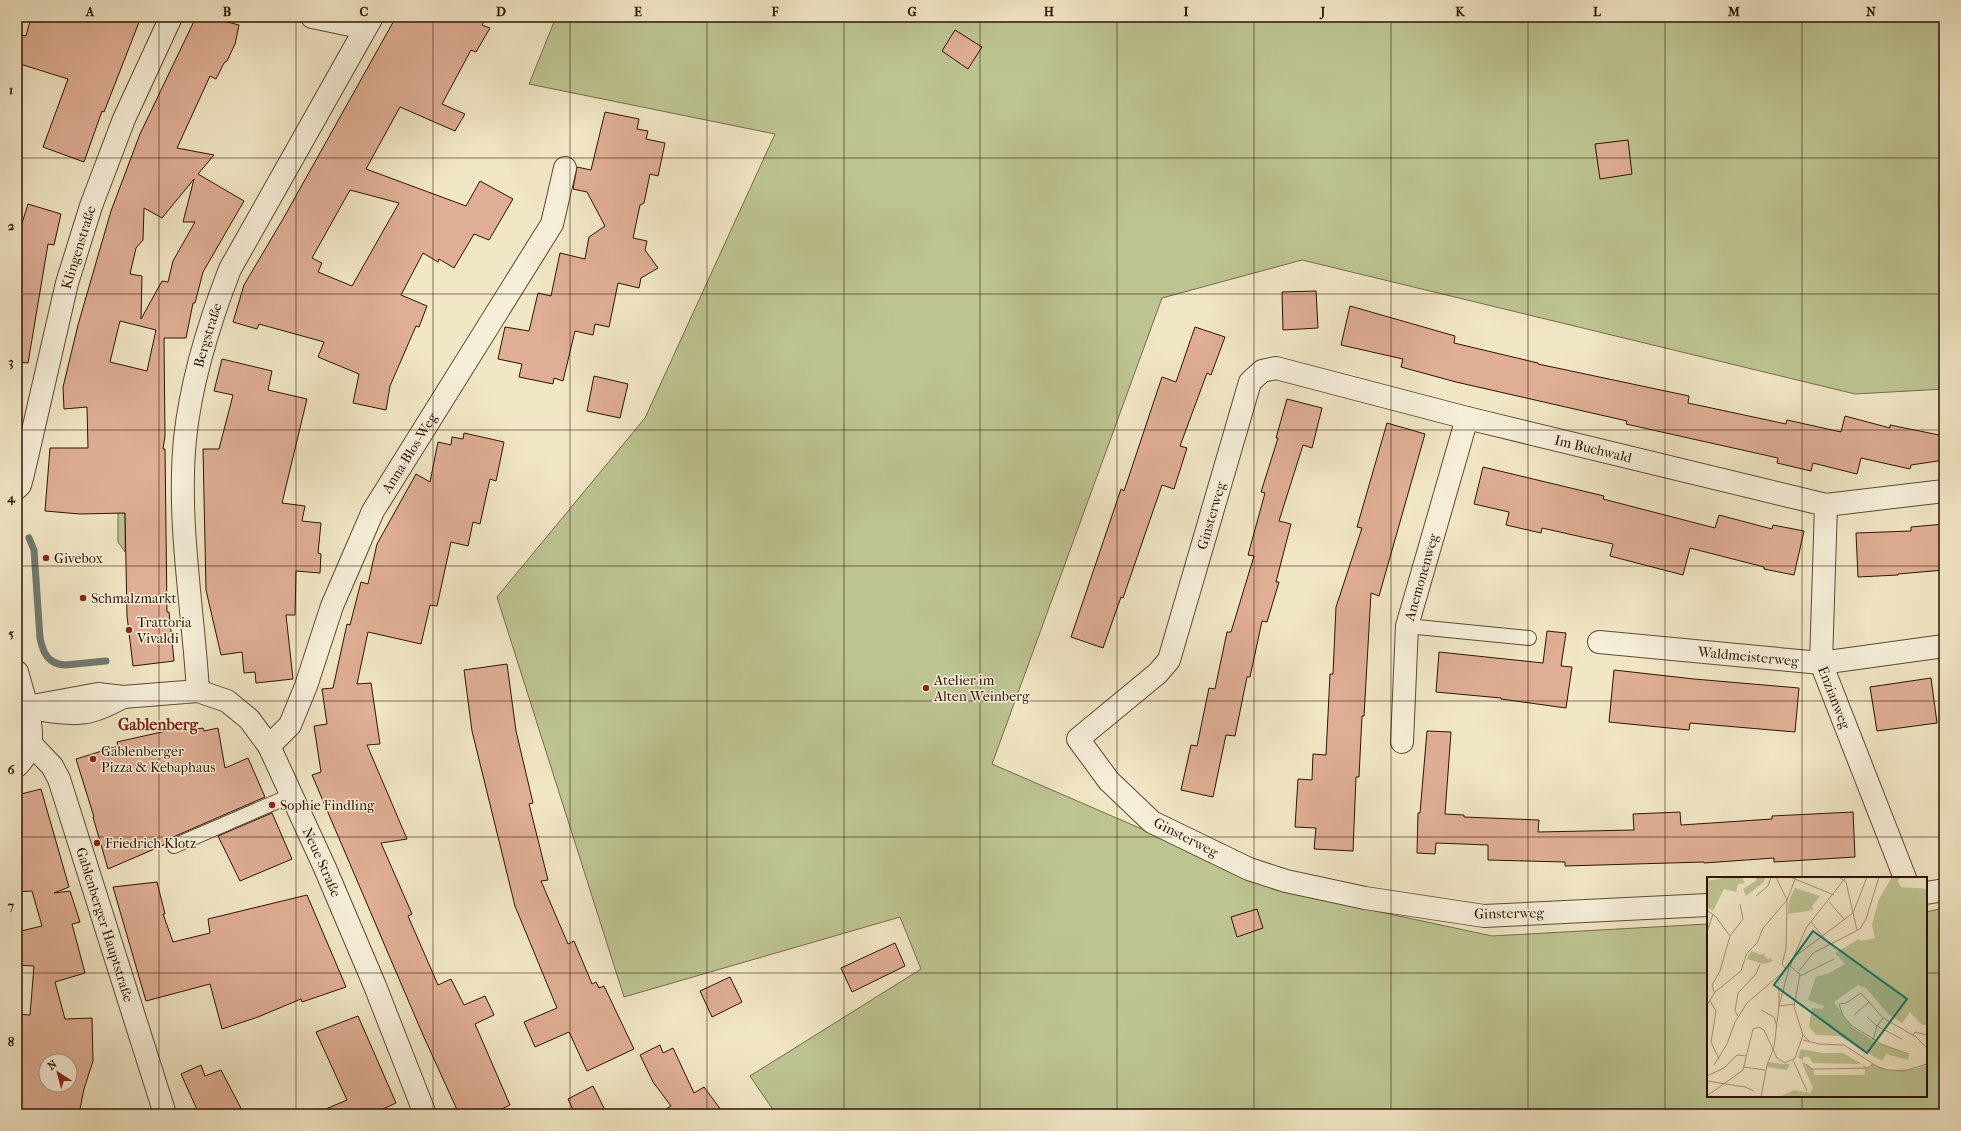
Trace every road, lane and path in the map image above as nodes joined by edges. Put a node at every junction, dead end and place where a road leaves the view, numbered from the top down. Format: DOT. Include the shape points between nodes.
graph roads {
  1 [pos="171,17"];
  2 [pos="312,17"];
  3 [pos="368,23"];
  4 [pos="565,168"];
  5 [pos="1250,382"];
  6 [pos="1467,418"];
  7 [pos="17,488"];
  8 [pos="1944,491"];
  9 [pos="1826,505"];
  10 [pos="1407,626"];
  11 [pos="1529,638"];
  12 [pos="1599,642"];
  13 [pos="1944,646"];
  14 [pos="1821,662"];
  15 [pos="17,672"];
  16 [pos="198,691"];
  17 [pos="27,708"];
  18 [pos="1402,742"];
  19 [pos="32,744"];
  20 [pos="269,746"];
  21 [pos="17,766"];
  22 [pos="292,795"];
  23 [pos="174,846"];
  24 [pos="1906,877"];
  25 [pos="1944,890"];
  26 [pos="1927,893"];
  27 [pos="1707,905"];
  28 [pos="165,1114"];
  29 [pos="424,1114"];
  1 -- 7 [label="street, Klingenstraße" via="124,119 91,206 67,283 23,474"];
  2 -- 3 [label="street"];
  3 -- 16 [label="street, Bergstraße" via="230,269 215,306 192,394 185,439 186,556"];
  4 -- 20 [label="street, Anna-Blos-Weg" via="552,224 373,511 332,606 306,686 290,725"];
  5 -- 6 [label="street, Im Buchwald" via="1262,371 1276,368"];
  5 -- 27 [label="street, Ginsterweg" via="1169,660 1158,673 1078,739 1109,781 1152,822 1249,869 1286,881 1365,898 1484,916"];
  6 -- 9 [label="street, Im Buchwald"];
  6 -- 10 [label="street, Anemonenweg"];
  8 -- 9 [label="street, Im Buchwald"];
  9 -- 14 [label="street, Enzianweg"];
  10 -- 11 [label="lane"];
  10 -- 18 [label="street, Anemonenweg"];
  12 -- 14 [label="street, Waldmeisterweg"];
  13 -- 14 [label="street, Waldmeisterweg"];
  14 -- 24 [label="street, Enzianweg"];
  15 -- 17 [label="street"];
  16 -- 17 [label="street, Neue Straße" via="123,697 98,694"];
  16 -- 20 [label="street, Neue Straße" via="227,701 249,719"];
  17 -- 19 [label="street"];
  19 -- 21 [label="street"];
  19 -- 28 [label="street, Gablenberger Hauptstraße" via="52,766 59,779"];
  20 -- 22 [label="street, Neue Straße"];
  22 -- 23 [label="lane"];
  22 -- 29 [label="street, Neue Straße" via="375,986"];
  25 -- 26 [label="street"];
}
